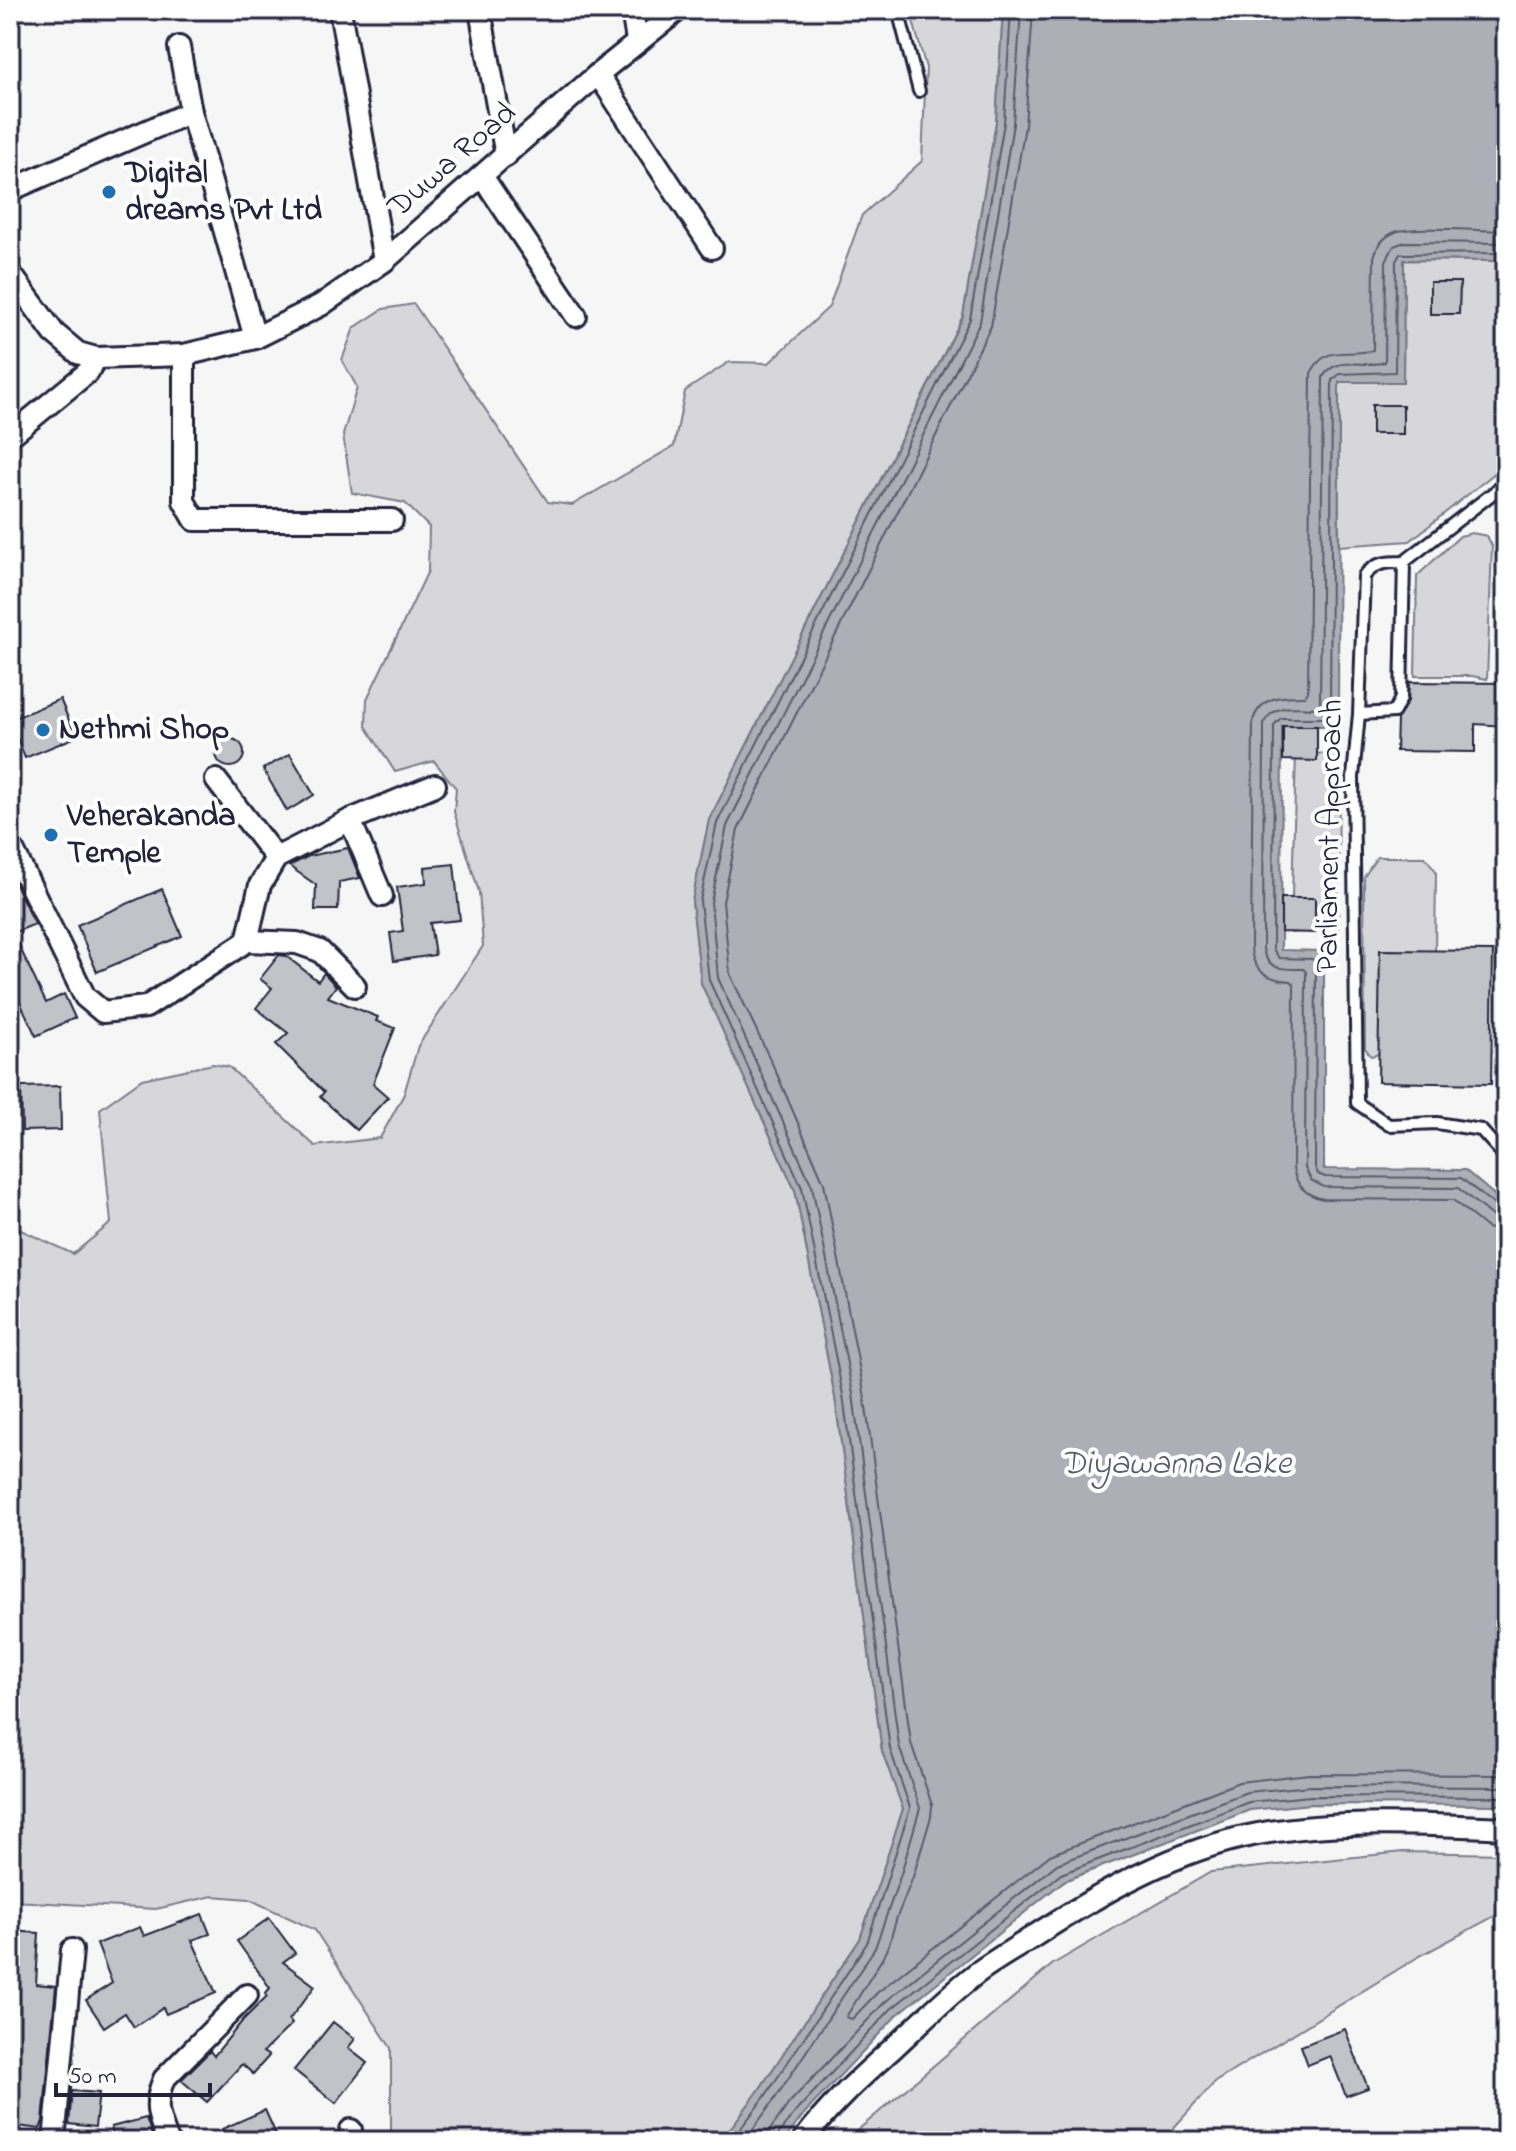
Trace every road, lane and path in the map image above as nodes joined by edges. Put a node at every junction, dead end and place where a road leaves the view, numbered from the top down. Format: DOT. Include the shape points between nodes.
graph roads {
  1 [pos="340,10"];
  2 [pos="480,10"];
  3 [pos="632,10"];
  4 [pos="678,10"];
  5 [pos="898,10"];
  6 [pos="637,41"];
  7 [pos="179,47"];
  8 [pos="598,74"];
  9 [pos="919,91"];
  10 [pos="191,112"];
  11 [pos="506,156"];
  12 [pos="482,176"];
  13 [pos="10,190"];
  14 [pos="712,248"];
  15 [pos="384,261"];
  16 [pos="10,273"];
  17 [pos="576,316"];
  18 [pos="255,338"];
  19 [pos="184,355"];
  20 [pos="96,358"];
  21 [pos="10,436"];
  22 [pos="1506,483"];
  23 [pos="392,520"];
  24 [pos="1404,562"];
  25 [pos="1359,714"];
  26 [pos="216,780"];
  27 [pos="435,785"];
  28 [pos="350,820"];
  29 [pos="10,844"];
  30 [pos="276,858"];
  31 [pos="382,896"];
  32 [pos="247,941"];
  33 [pos="355,986"];
  34 [pos="1506,1158"];
  35 [pos="1506,1828"];
  36 [pos="72,1950"];
  37 [pos="247,1995"];
  38 [pos="54,2141"];
  39 [pos="168,2141"];
  40 [pos="803,2141"];
  1 -- 15 [label="street"];
  2 -- 11 [label="street"];
  3 -- 6 [label="street"];
  4 -- 6 [label="street, Duwa Road"];
  5 -- 9 [label="lane"];
  6 -- 8 [label="street, Duwa Road"];
  7 -- 10 [label="street"];
  8 -- 11 [label="street, Duwa Road"];
  8 -- 14 [label="street"];
  10 -- 13 [label="street"];
  10 -- 18 [label="street"];
  11 -- 12 [label="street, Duwa Road"];
  12 -- 15 [label="street, Duwa Road"];
  12 -- 17 [label="street"];
  15 -- 18 [label="street, Duwa Road" via="321,305"];
  16 -- 20 [label="street" via="54,333 78,353"];
  18 -- 19 [label="street, Duwa Road"];
  19 -- 20 [label="street, Duwa Road"];
  19 -- 23 [label="street" via="184,501 195,520"];
  20 -- 21 [label="street" via="88,372"];
  22 -- 24 [label="lane, Parliament Approach"];
  24 -- 25 [label="lane, Parliament Approach" via="1374,565 1364,576"];
  24 -- 25 [label="lane" via="1401,698 1394,712"];
  25 -- 34 [label="lane, Parliament Approach" via="1352,867 1357,1103 1389,1125 1437,1123 1481,1130"];
  26 -- 30 [label="street"];
  27 -- 28 [label="street"];
  28 -- 30 [label="street"];
  28 -- 31 [label="street"];
  29 -- 32 [label="street" via="85,997 103,1012 146,1007"];
  30 -- 32 [label="street" via="260,885"];
  32 -- 33 [label="street" via="297,943 320,951"];
  35 -- 40 [label="street" via="1310,1828 1257,1834 1189,1853 1061,1918 978,1972 854,2083"];
  36 -- 38 [label="street"];
  37 -- 39 [label="street" via="164,2079 156,2096 157,2114"];
}
